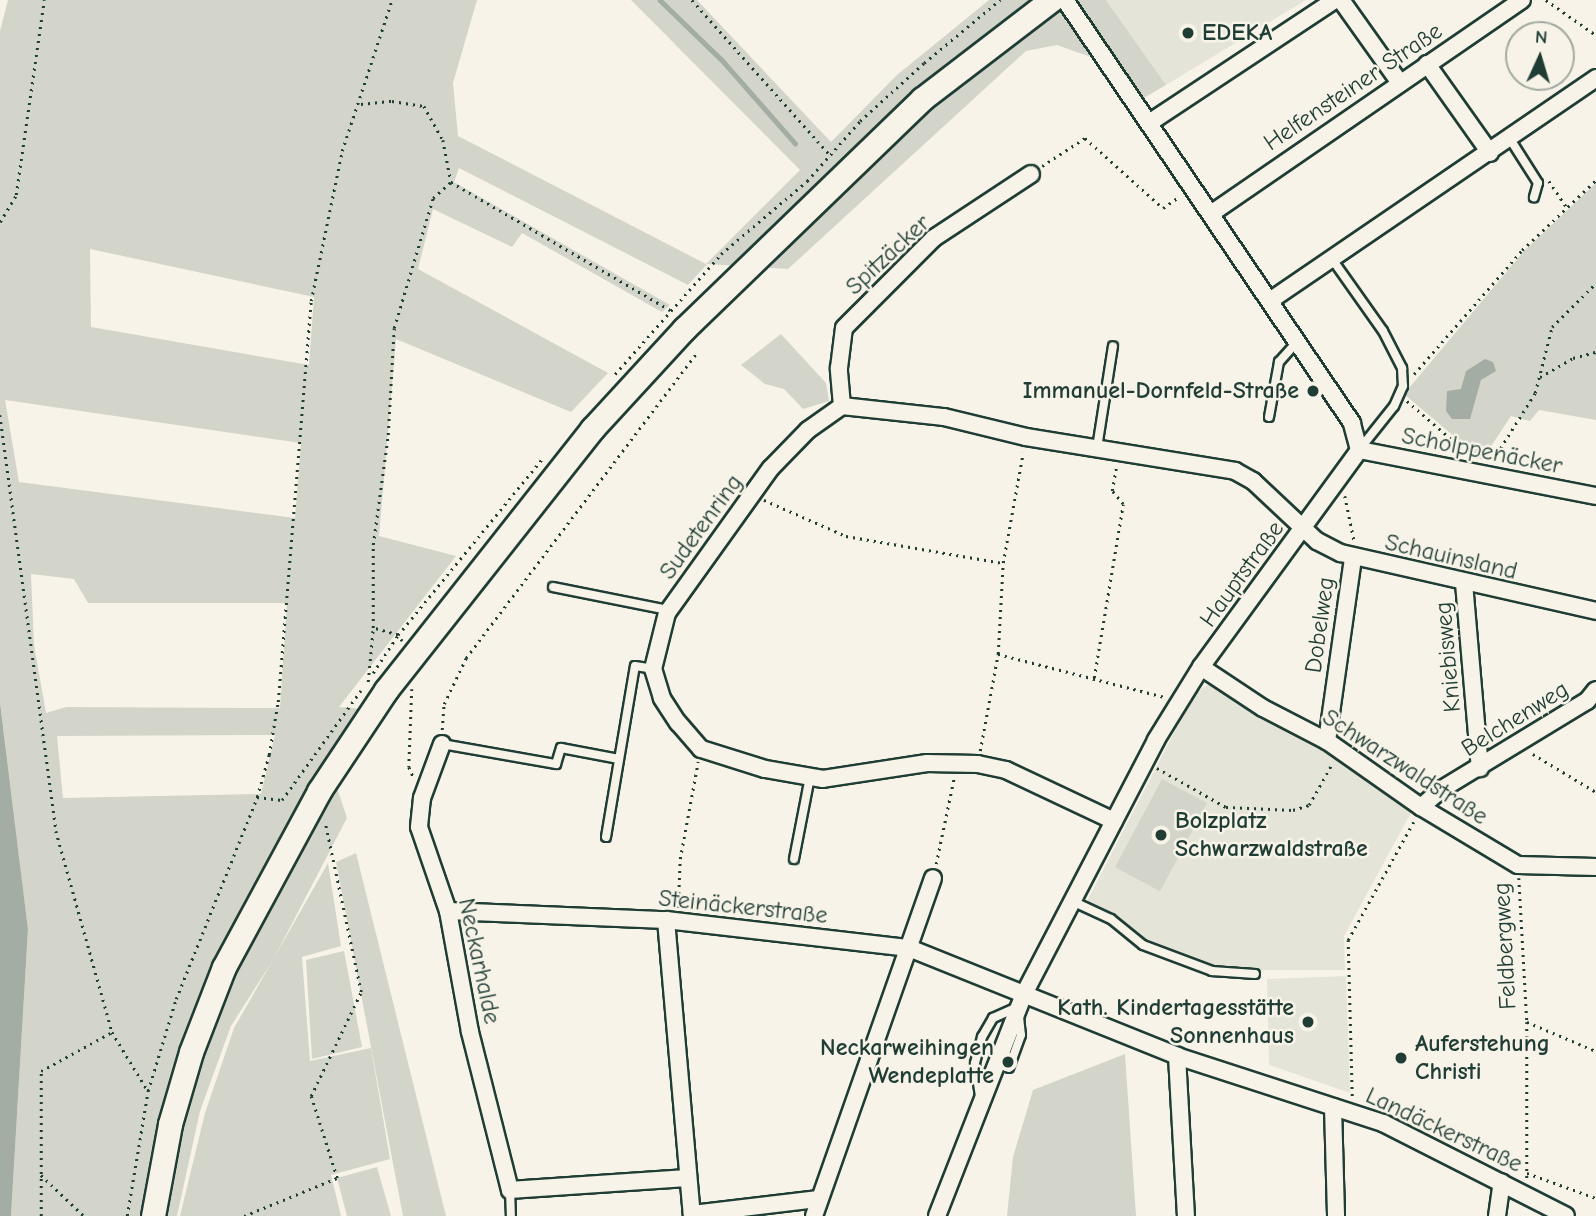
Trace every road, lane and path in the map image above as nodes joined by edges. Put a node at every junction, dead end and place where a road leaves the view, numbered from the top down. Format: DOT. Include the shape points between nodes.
graph roads {
  1 [pos="44,0"];
  2 [pos="392,0"];
  3 [pos="692,0"];
  4 [pos="1000,0"];
  5 [pos="1051,0"];
  6 [pos="1065,0"];
  7 [pos="1335,0"];
  8 [pos="1341,0"];
  9 [pos="1522,0"];
  10 [pos="1546,0"];
  11 [pos="1596,35"];
  12 [pos="1427,64"];
  13 [pos="1596,78"];
  14 [pos="1399,83"];
  15 [pos="361,104"];
  16 [pos="1149,123"];
  17 [pos="1510,139"];
  18 [pos="1490,153"];
  19 [pos="831,156"];
  20 [pos="1031,174"];
  21 [pos="1596,180"];
  22 [pos="807,181"];
  23 [pos="451,182"];
  24 [pos="1192,188"];
  25 [pos="1534,197"];
  26 [pos="1212,213"];
  27 [pos="0,222"];
  28 [pos="1332,259"];
  29 [pos="1596,283"];
  30 [pos="1271,300"];
  31 [pos="670,310"];
  32 [pos="1298,341"];
  33 [pos="1113,345"];
  34 [pos="1596,352"];
  35 [pos="697,353"];
  36 [pos="1540,377"];
  37 [pos="1401,391"];
  38 [pos="842,406"];
  39 [pos="0,415"];
  40 [pos="1269,417"];
  41 [pos="1026,437"];
  42 [pos="1097,448"];
  43 [pos="1359,450"];
  44 [pos="1119,451"];
  45 [pos="1483,474"];
  46 [pos="1336,486"];
  47 [pos="752,495"];
  48 [pos="1596,496"];
  49 [pos="1303,529"];
  50 [pos="1353,558"];
  51 [pos="1003,564"];
  52 [pos="1464,583"];
  53 [pos="553,587"];
  54 [pos="668,610"];
  55 [pos="1596,611"];
  56 [pos="373,628"];
  57 [pos="398,635"];
  58 [pos="998,654"];
  59 [pos="413,655"];
  60 [pos="1202,667"];
  61 [pos="653,669"];
  62 [pos="1094,678"];
  63 [pos="368,682"];
  64 [pos="1596,690"];
  65 [pos="1176,704"];
  66 [pos="1329,742"];
  67 [pos="442,744"];
  68 [pos="1518,745"];
  69 [pos="701,749"];
  70 [pos="619,758"];
  71 [pos="1145,761"];
  72 [pos="958,762"];
  73 [pos="978,765"];
  74 [pos="1480,768"];
  75 [pos="810,777"];
  76 [pos="319,791"];
  77 [pos="1596,792"];
  78 [pos="257,797"];
  79 [pos="422,798"];
  80 [pos="1421,807"];
  81 [pos="1114,821"];
  82 [pos="606,837"];
  83 [pos="794,859"];
  84 [pos="1518,865"];
  85 [pos="1596,867"];
  86 [pos="933,878"];
  87 [pos="1072,901"];
  88 [pos="448,911"];
  89 [pos="672,921"];
  90 [pos="909,948"];
  91 [pos="1255,974"];
  92 [pos="1021,1000"];
  93 [pos="1527,1022"];
  94 [pos="112,1032"];
  95 [pos="1596,1051"];
  96 [pos="1177,1056"];
  97 [pos="1009,1068"];
  98 [pos="148,1091"];
  99 [pos="1333,1107"];
  100 [pos="1353,1113"];
  101 [pos="1527,1173"];
  102 [pos="41,1175"];
  103 [pos="687,1178"];
  104 [pos="1502,1182"];
  105 [pos="510,1190"];
  106 [pos="1527,1193"];
  107 [pos="1596,1198"];
  108 [pos="817,1199"];
  109 [pos="692,1215"];
  110 [pos="41,1216"];
  111 [pos="84,1216"];
  112 [pos="127,1216"];
  113 [pos="153,1216"];
  114 [pos="244,1216"];
  115 [pos="511,1216"];
  116 [pos="814,1216"];
  117 [pos="937,1216"];
  118 [pos="1186,1216"];
  119 [pos="1336,1216"];
  120 [pos="1497,1216"];
  121 [pos="1566,1216"];
  1 -- 27 [label="path" via="16,195"];
  2 -- 15 [label="path"];
  3 -- 19 [label="path"];
  4 -- 19 [label="path" via="924,63"];
  5 -- 59 [label="main road" via="922,99 684,329 592,429"];
  6 -- 16 [label="street"];
  7 -- 16 [label="street"];
  8 -- 14 [label="street"];
  9 -- 12 [label="street, Helfensteiner Straße"];
  10 -- 11 [label="path"];
  12 -- 14 [label="street, Helfensteiner Straße"];
  12 -- 18 [label="street"];
  13 -- 17 [label="street"];
  14 -- 26 [label="street, Helfensteiner Straße"];
  15 -- 23 [label="path" via="391,101 424,106 443,140"];
  15 -- 78 [label="path" via="342,151 311,301 278,702"];
  16 -- 24 [label="street"];
  17 -- 18 [label="street"];
  17 -- 25 [label="lane" via="1538,183"];
  18 -- 28 [label="street"];
  19 -- 22 [label="path"];
  20 -- 24 [label="path" via="1085,138 1163,208"];
  20 -- 38 [label="street, Spitzäcker" via="934,238 845,328 839,368"];
  21 -- 37 [label="path" via="1522,250"];
  23 -- 31 [label="path"];
  23 -- 56 [label="path" via="433,198 394,328 388,435 373,545"];
  24 -- 26 [label="street"];
  26 -- 30 [label="street"];
  28 -- 30 [label="street"];
  28 -- 37 [label="lane" via="1398,355"];
  29 -- 36 [label="path" via="1552,327"];
  30 -- 32 [label="street"];
  32 -- 40 [label="lane" via="1279,362"];
  32 -- 43 [label="street" via="1352,424"];
  33 -- 42 [label="lane"];
  34 -- 36 [label="path" via="1573,358"];
  35 -- 67 [label="path" via="467,658 444,704"];
  36 -- 45 [label="path" via="1525,413"];
  37 -- 43 [label="lane"];
  37 -- 45 [label="path" via="1472,457"];
  38 -- 41 [label="street" via="944,417"];
  38 -- 47 [label="street, Sudetenring" via="808,430"];
  39 -- 94 [label="path" via="56,831"];
  41 -- 42 [label="street"];
  41 -- 51 [label="path"];
  42 -- 44 [label="street"];
  43 -- 45 [label="street, Scholppenäcker"];
  43 -- 46 [label="street, Hauptstraße"];
  44 -- 49 [label="street" via="1236,471 1253,481"];
  44 -- 62 [label="path" via="1112,491 1123,504"];
  45 -- 48 [label="street, Scholppenäcker"];
  46 -- 49 [label="street, Hauptstraße"];
  46 -- 50 [label="path" via="1348,500 1355,528"];
  47 -- 51 [label="path" via="846,536"];
  47 -- 54 [label="street, Sudetenring"];
  49 -- 50 [label="street, Schauinsland"];
  49 -- 60 [label="street, Hauptstraße"];
  50 -- 52 [label="street, Schauinsland"];
  50 -- 66 [label="street, Dobelweg"];
  51 -- 58 [label="path"];
  52 -- 55 [label="street, Schauinsland"];
  52 -- 74 [label="street, Kniebisweg"];
  53 -- 54 [label="lane"];
  54 -- 61 [label="street, Sudetenring"];
  56 -- 57 [label="path"];
  56 -- 63 [label="path"];
  57 -- 59 [label="path"];
  57 -- 63 [label="path"];
  58 -- 62 [label="path"];
  58 -- 73 [label="path"];
  59 -- 76 [label="main road"];
  59 -- 79 [label="path" via="410,766"];
  60 -- 65 [label="street, Hauptstraße"];
  60 -- 66 [label="street, Schwarzwaldstraße" via="1263,708"];
  61 -- 69 [label="street, Sudetenring" via="662,698"];
  61 -- 70 [label="lane" via="635,666"];
  62 -- 65 [label="path" via="1156,693"];
  63 -- 78 [label="path" via="282,800"];
  64 -- 68 [label="street, Belchenweg" via="1587,701"];
  65 -- 71 [label="street, Hauptstraße"];
  66 -- 71 [label="path" via="1332,763 1327,773 1309,805 1293,810 1226,807"];
  66 -- 80 [label="street, Schwarzwaldstraße"];
  67 -- 70 [label="lane" via="556,764 561,748"];
  67 -- 79 [label="street, Neckarhalde"];
  68 -- 74 [label="street, Belchenweg"];
  68 -- 77 [label="path"];
  69 -- 75 [label="street"];
  69 -- 89 [label="path"];
  70 -- 82 [label="lane"];
  71 -- 81 [label="street, Hauptstraße"];
  72 -- 73 [label="street"];
  72 -- 75 [label="street" via="867,776"];
  72 -- 86 [label="path"];
  73 -- 81 [label="street" via="1006,771"];
  74 -- 80 [label="street, Belchenweg"];
  75 -- 83 [label="lane"];
  76 -- 113 [label="main road" via="207,1007 170,1124"];
  76 -- 114 [label="path" via="361,992 311,1096 337,1178"];
  78 -- 98 [label="path" via="188,961"];
  79 -- 88 [label="street, Neckarhalde" via="419,827"];
  80 -- 84 [label="street, Schwarzwaldstraße"];
  80 -- 100 [label="path" via="1348,940"];
  81 -- 87 [label="street, Hauptstraße"];
  84 -- 85 [label="street, Schwarzwaldstraße"];
  84 -- 93 [label="path, Feldbergweg"];
  86 -- 90 [label="street"];
  87 -- 91 [label="lane" via="1111,919 1143,945 1176,959 1212,971"];
  87 -- 92 [label="street, Hauptstraße"];
  88 -- 89 [label="street, Steinäckerstraße"];
  88 -- 105 [label="street, Neckarhalde" via="470,1032"];
  89 -- 90 [label="street, Steinäckerstraße"];
  89 -- 103 [label="street"];
  90 -- 92 [label="street, Steinäckerstraße"];
  90 -- 108 [label="street"];
  92 -- 96 [label="street, Landäckerstraße"];
  92 -- 97 [label="lane" via="1021,1035"];
  92 -- 117 [label="street, Hauptstraße"];
  93 -- 95 [label="path"];
  93 -- 101 [label="path, Feldbergweg"];
  94 -- 98 [label="path"];
  94 -- 102 [label="path" via="41,1071"];
  96 -- 99 [label="street, Landäckerstraße"];
  96 -- 118 [label="street"];
  98 -- 112 [label="path"];
  99 -- 100 [label="street, Landäckerstraße"];
  99 -- 119 [label="street"];
  100 -- 104 [label="street, Landäckerstraße"];
  101 -- 106 [label="path, Feldbergweg"];
  101 -- 107 [label="path"];
  102 -- 110 [label="path"];
  102 -- 111 [label="path"];
  103 -- 105 [label="street"];
  103 -- 109 [label="street"];
  104 -- 106 [label="street, Landäckerstraße"];
  104 -- 120 [label="street"];
  105 -- 115 [label="lane, Neckarhalde"];
  106 -- 121 [label="street, Landäckerstraße"];
  108 -- 109 [label="street"];
  108 -- 116 [label="street"];
}
